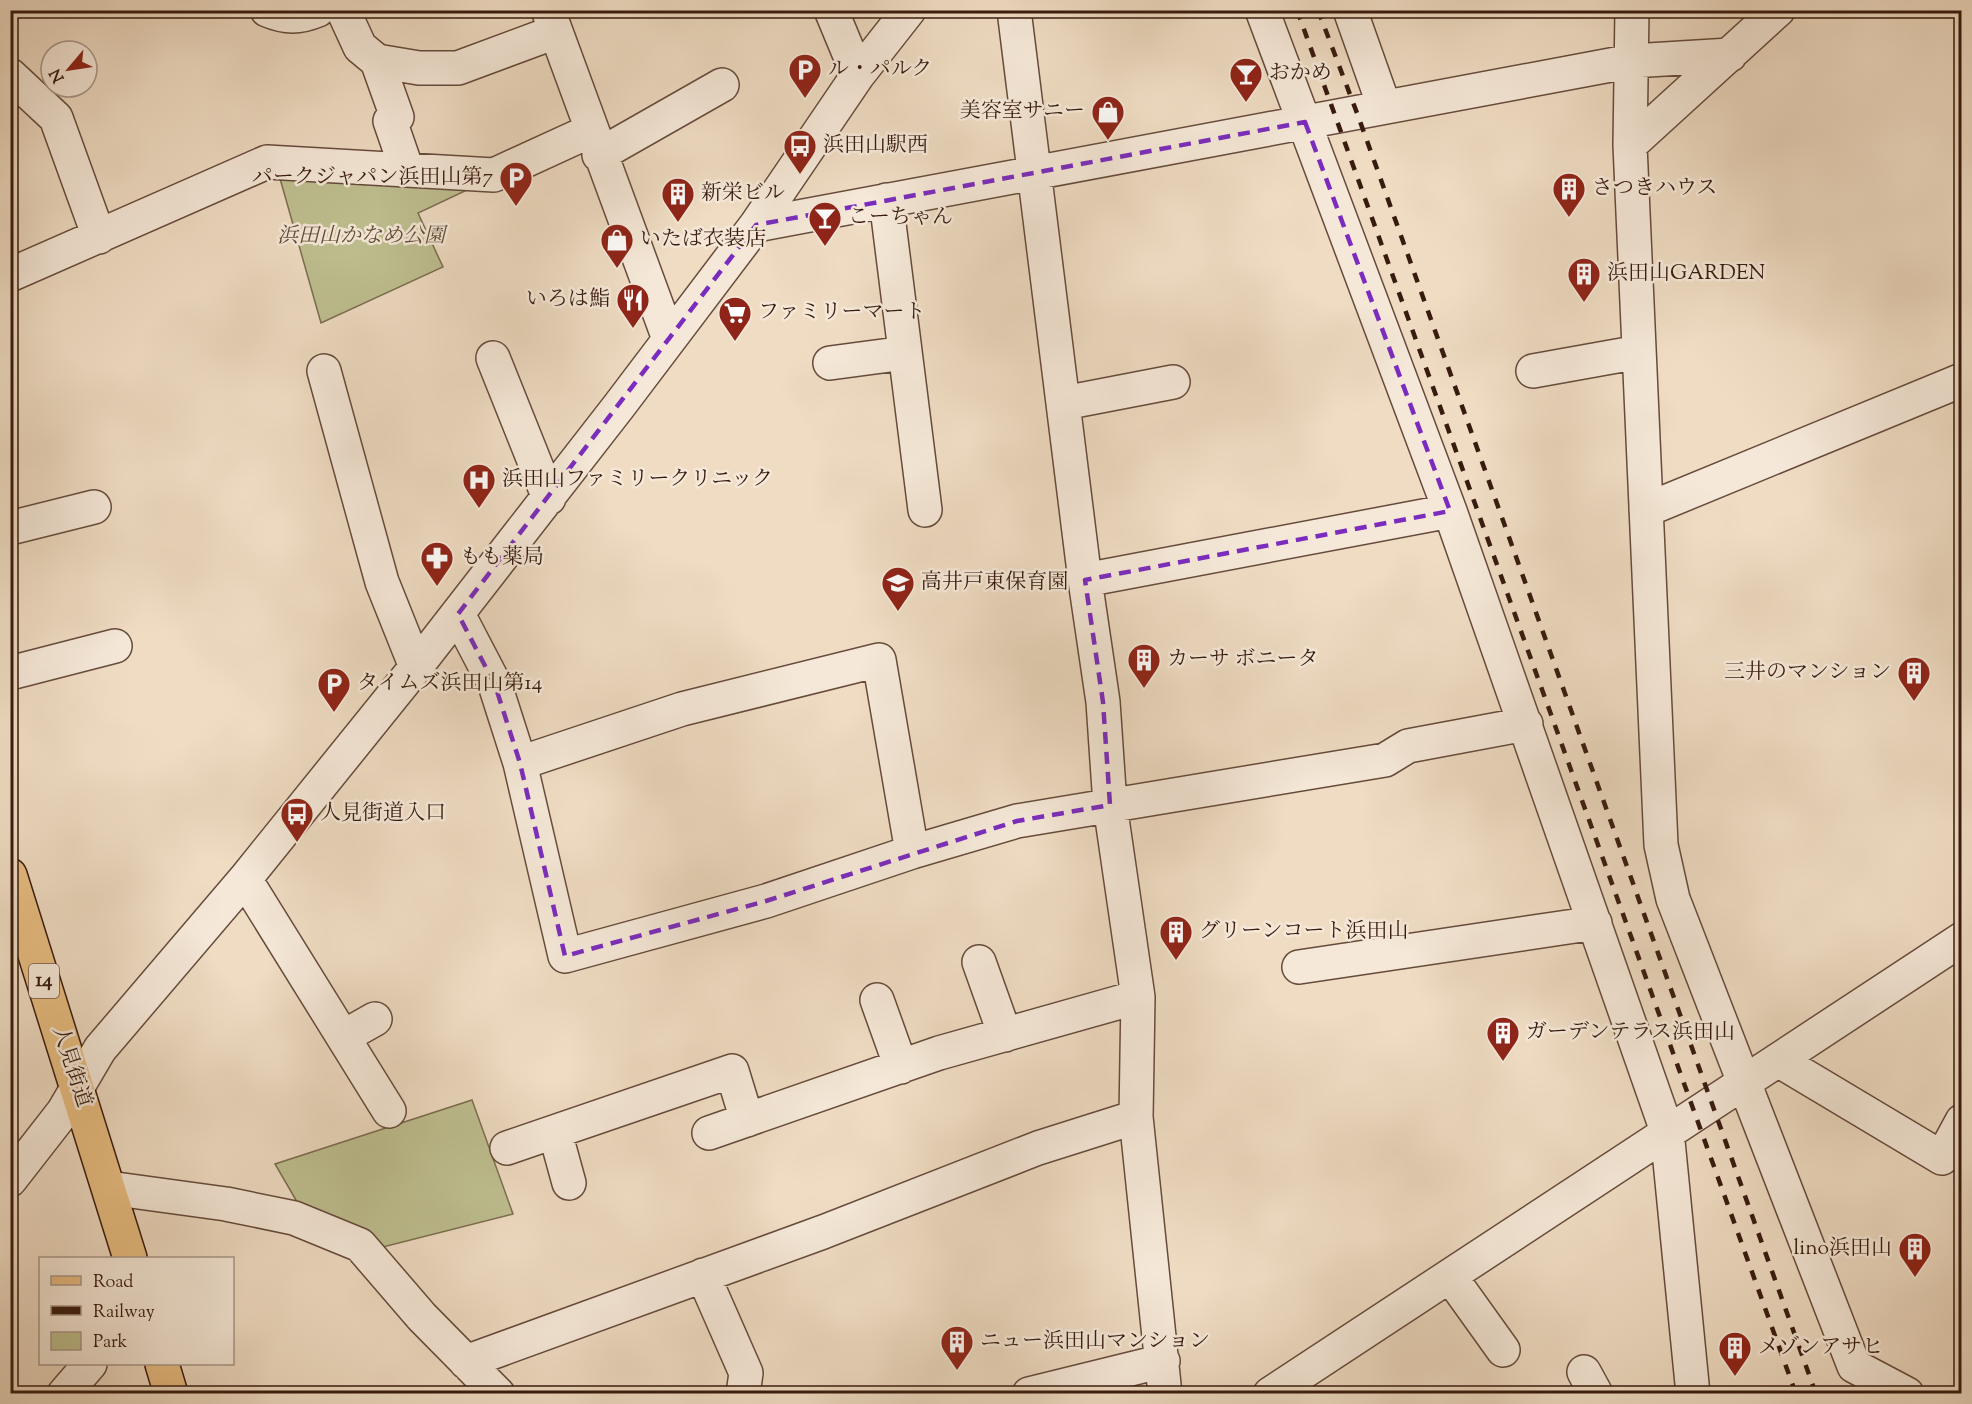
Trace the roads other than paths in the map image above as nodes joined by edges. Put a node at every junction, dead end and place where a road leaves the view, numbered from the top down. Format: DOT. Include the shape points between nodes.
graph roads {
  1 [pos="267,10"];
  2 [pos="318,10"];
  3 [pos="342,10"];
  4 [pos="831,10"];
  5 [pos="909,10"];
  6 [pos="1014,10"];
  7 [pos="1262,10"];
  8 [pos="1350,10"];
  9 [pos="1632,10"];
  10 [pos="1778,10"];
  11 [pos="551,21"];
  12 [pos="1730,55"];
  13 [pos="377,61"];
  14 [pos="1632,62"];
  15 [pos="10,75"];
  16 [pos="858,75"];
  17 [pos="722,85"];
  18 [pos="1384,106"];
  19 [pos="1305,122"];
  20 [pos="595,142"];
  21 [pos="1630,145"];
  22 [pos="407,170"];
  23 [pos="1036,171"];
  24 [pos="886,200"];
  25 [pos="756,225"];
  26 [pos="99,237"];
  27 [pos="10,274"];
  28 [pos="669,339"];
  29 [pos="905,353"];
  30 [pos="493,358"];
  31 [pos="1639,361"];
  32 [pos="830,363"];
  33 [pos="324,371"];
  34 [pos="1536,380"];
  35 [pos="1962,380"];
  36 [pos="1173,382"];
  37 [pos="1064,403"];
  38 [pos="549,498"];
  39 [pos="94,507"];
  40 [pos="925,510"];
  41 [pos="1646,510"];
  42 [pos="1450,511"];
  43 [pos="10,528"];
  44 [pos="1085,580"];
  45 [pos="458,614"];
  46 [pos="115,645"];
  47 [pos="416,667"];
  48 [pos="10,673"];
  49 [pos="1526,724"];
  50 [pos="520,763"];
  51 [pos="1110,805"];
  52 [pos="912,852"];
  53 [pos="10,875"];
  54 [pos="245,879"];
  55 [pos="1595,923"];
  56 [pos="1962,939"];
  57 [pos="979,962"];
  58 [pos="1299,967"];
  59 [pos="1138,997"];
  60 [pos="877,1000"];
  61 [pos="375,1019"];
  62 [pos="1005,1035"];
  63 [pos="343,1037"];
  64 [pos="1778,1060"];
  65 [pos="901,1066"];
  66 [pos="1743,1082"];
  67 [pos="78,1087"];
  68 [pos="389,1112"];
  69 [pos="1136,1117"];
  70 [pos="747,1120"];
  71 [pos="1962,1121"];
  72 [pos="1667,1131"];
  73 [pos="555,1132"];
  74 [pos="709,1133"];
  75 [pos="507,1148"];
  76 [pos="10,1180"];
  77 [pos="569,1183"];
  78 [pos="109,1188"];
  79 [pos="130,1257"];
  80 [pos="703,1275"];
  81 [pos="1450,1276"];
  82 [pos="1503,1350"];
  83 [pos="1163,1361"];
  84 [pos="466,1362"];
  85 [pos="89,1365"];
  86 [pos="162,1365"];
  87 [pos="64,1394"];
  88 [pos="171,1394"];
  89 [pos="498,1394"];
  90 [pos="743,1394"];
  91 [pos="1029,1394"];
  92 [pos="1165,1394"];
  93 [pos="1270,1394"];
  94 [pos="1693,1394"];
  95 [pos="1907,1394"];
  1 -- 2 [label="street" via="298,17"];
  3 -- 13 [label="street" via="360,47"];
  4 -- 16 [label="street"];
  5 -- 16 [label="street"];
  6 -- 23 [label="street"];
  7 -- 19 [label="street"];
  8 -- 18 [label="street"];
  9 -- 14 [label="street"];
  10 -- 12 [label="street"];
  11 -- 13 [label="street" via="458,68 419,68"];
  11 -- 20 [label="street"];
  12 -- 14 [label="street"];
  12 -- 21 [label="street"];
  13 -- 22 [label="street" via="397,117 390,121"];
  14 -- 18 [label="street"];
  14 -- 21 [label="street"];
  15 -- 26 [label="street" via="56,118"];
  16 -- 25 [label="street"];
  17 -- 20 [label="street"];
  18 -- 19 [label="street"];
  19 -- 23 [label="street"];
  19 -- 42 [label="street"];
  20 -- 22 [label="street" via="494,175"];
  20 -- 28 [label="street"];
  21 -- 31 [label="street"];
  22 -- 26 [label="street" via="267,162"];
  23 -- 24 [label="street"];
  23 -- 37 [label="street"];
  24 -- 25 [label="street"];
  24 -- 29 [label="street"];
  25 -- 28 [label="street"];
  26 -- 27 [label="street"];
  28 -- 38 [label="street"];
  29 -- 32 [label="street"];
  29 -- 40 [label="street"];
  30 -- 38 [label="street"];
  31 -- 34 [label="street"];
  31 -- 41 [label="street"];
  33 -- 47 [label="street" via="382,582"];
  35 -- 41 [label="street"];
  36 -- 37 [label="street"];
  37 -- 44 [label="street"];
  38 -- 45 [label="street"];
  39 -- 43 [label="street"];
  41 -- 66 [label="street" via="1661,845 1673,899"];
  42 -- 44 [label="street"];
  42 -- 49 [label="street"];
  44 -- 51 [label="street" via="1103,702"];
  45 -- 47 [label="street"];
  45 -- 50 [label="street" via="495,685"];
  46 -- 48 [label="street"];
  47 -- 54 [label="street"];
  49 -- 51 [label="street" via="1408,746 1375,762"];
  49 -- 55 [label="street"];
  50 -- 52 [label="street" via="565,956 766,901"];
  50 -- 52 [label="street" via="682,709 879,660"];
  51 -- 52 [label="street" via="1017,821"];
  51 -- 59 [label="street"];
  53 -- 67 [label="main road, 人見街道 / 14"];
  54 -- 63 [label="street"];
  54 -- 67 [label="street" via="100,1049"];
  55 -- 58 [label="street"];
  55 -- 72 [label="street"];
  56 -- 64 [label="street"];
  57 -- 62 [label="street"];
  59 -- 62 [label="street"];
  59 -- 69 [label="street"];
  60 -- 65 [label="street"];
  61 -- 63 [label="street"];
  62 -- 65 [label="street"];
  63 -- 68 [label="street"];
  64 -- 66 [label="street"];
  64 -- 71 [label="street" via="1942,1158"];
  65 -- 70 [label="street"];
  66 -- 72 [label="street"];
  66 -- 95 [label="street" via="1854,1366"];
  67 -- 76 [label="street"];
  67 -- 78 [label="main road, 人見街道 / 14"];
  69 -- 80 [label="street" via="1038,1148"];
  69 -- 83 [label="street"];
  70 -- 73 [label="street" via="732,1071"];
  70 -- 74 [label="street"];
  72 -- 81 [label="street"];
  72 -- 94 [label="street"];
  73 -- 75 [label="street"];
  73 -- 77 [label="street"];
  78 -- 79 [label="main road, 人見街道 / 14"];
  78 -- 84 [label="street" via="294,1218 360,1245"];
  80 -- 84 [label="street"];
  80 -- 90 [label="street" via="746,1373"];
  81 -- 82 [label="street"];
  81 -- 93 [label="street"];
  83 -- 91 [label="street"];
  83 -- 92 [label="street"];
  84 -- 89 [label="street"];
  85 -- 87 [label="street"];
  86 -- 88 [label="main road"];
}
